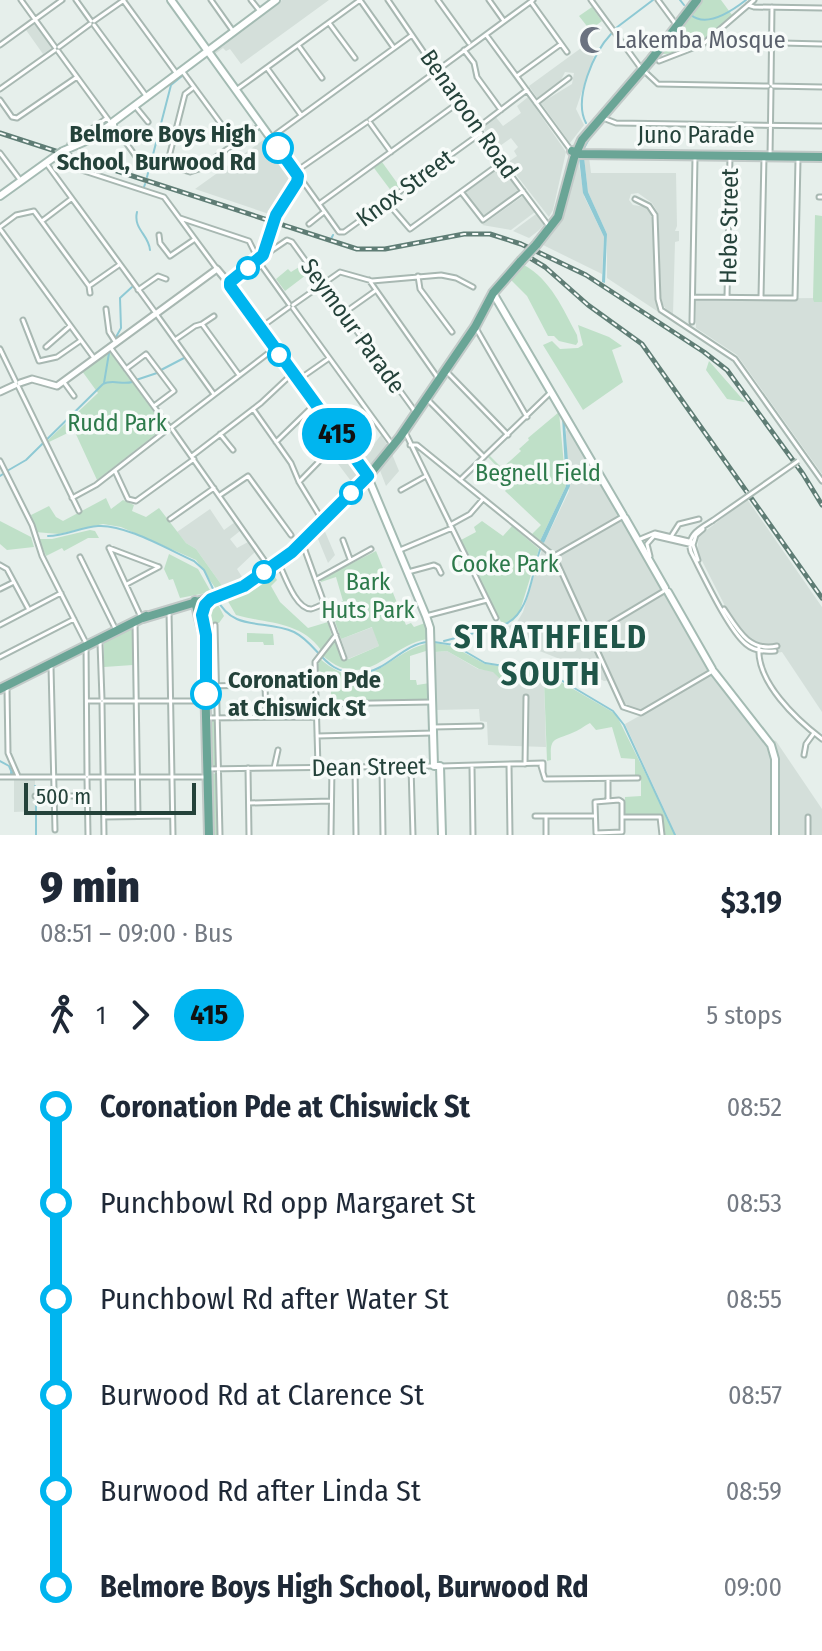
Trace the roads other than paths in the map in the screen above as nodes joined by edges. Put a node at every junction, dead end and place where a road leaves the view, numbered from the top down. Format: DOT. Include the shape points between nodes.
graph roads {
  1 [pos="21,0"];
  2 [pos="62,0"];
  3 [pos="76,0"];
  4 [pos="123,0"];
  5 [pos="211,0"];
  6 [pos="251,0"];
  7 [pos="276,0"];
  8 [pos="360,0"];
  9 [pos="388,0"];
  10 [pos="438,0"];
  11 [pos="489,0"];
  12 [pos="591,0"];
  13 [pos="658,0"];
  14 [pos="694,0"];
  15 [pos="754,0"];
  16 [pos="174,1"];
  17 [pos="532,1"];
  18 [pos="748,5"];
  19 [pos="772,7"];
  20 [pos="822,8"];
  21 [pos="260,12"];
  22 [pos="36,19"];
  23 [pos="504,21"];
  24 [pos="92,23"];
  25 [pos="329,23"];
  26 [pos="675,23"];
  27 [pos="233,31"];
  28 [pos="412,35"];
  29 [pos="487,35"];
  30 [pos="708,41"];
  31 [pos="771,43"];
  32 [pos="561,44"];
  33 [pos="822,44"];
  34 [pos="0,45"];
  35 [pos="298,45"];
  36 [pos="469,46"];
  37 [pos="57,48"];
  38 [pos="394,48"];
  39 [pos="207,50"];
  40 [pos="567,52"];
  41 [pos="355,58"];
  42 [pos="659,61"];
  43 [pos="267,68"];
  44 [pos="642,68"];
  45 [pos="437,71"];
  46 [pos="179,72"];
  47 [pos="517,76"];
  48 [pos="77,77"];
  49 [pos="322,78"];
  50 [pos="569,78"];
  51 [pos="771,86"];
  52 [pos="194,87"];
  53 [pos="822,87"];
  54 [pos="0,89"];
  55 [pos="236,90"];
  56 [pos="527,90"];
  57 [pos="147,97"];
  58 [pos="0,100"];
  59 [pos="458,103"];
  60 [pos="536,103"];
  61 [pos="135,106"];
  62 [pos="501,110"];
  63 [pos="301,115"];
  64 [pos="604,119"];
  65 [pos="148,122"];
  66 [pos="369,122"];
  67 [pos="111,123"];
  68 [pos="261,125"];
  69 [pos="770,125"];
  70 [pos="822,126"];
  71 [pos="477,128"];
  72 [pos="481,133"];
  73 [pos="174,135"];
  74 [pos="274,137"];
  75 [pos="193,139"];
  76 [pos="235,143"];
  77 [pos="70,144"];
  78 [pos="391,152"];
  79 [pos="574,152"];
  80 [pos="0,153"];
  81 [pos="695,155"];
  82 [pos="730,155"];
  83 [pos="767,156"];
  84 [pos="798,156"];
  85 [pos="822,157"];
  86 [pos="502,162"];
  87 [pos="46,163"];
  88 [pos="66,165"];
  89 [pos="142,165"];
  90 [pos="296,174"];
  91 [pos="21,181"];
  92 [pos="304,183"];
  93 [pos="523,191"];
  94 [pos="461,192"];
  95 [pos="1,196"];
  96 [pos="72,199"];
  97 [pos="635,199"];
  98 [pos="386,201"];
  99 [pos="319,204"];
  100 [pos="324,212"];
  101 [pos="180,218"];
  102 [pos="42,221"];
  103 [pos="549,222"];
  104 [pos="193,223"];
  105 [pos="309,224"];
  106 [pos="187,227"];
  107 [pos="0,228"];
  108 [pos="159,235"];
  109 [pos="195,239"];
  110 [pos="261,258"];
  111 [pos="120,265"];
  112 [pos="217,269"];
  113 [pos="418,276"];
  114 [pos="166,279"];
  115 [pos="369,280"];
  116 [pos="504,280"];
  117 [pos="229,283"];
  118 [pos="322,283"];
  119 [pos="89,286"];
  120 [pos="473,287"];
  121 [pos="138,290"];
  122 [pos="375,291"];
  123 [pos="90,293"];
  124 [pos="493,293"];
  125 [pos="693,297"];
  126 [pos="727,297"];
  127 [pos="761,297"];
  128 [pos="500,302"];
  129 [pos="291,306"];
  130 [pos="106,309"];
  131 [pos="344,313"];
  132 [pos="156,314"];
  133 [pos="214,316"];
  134 [pos="23,320"];
  135 [pos="692,322"];
  136 [pos="202,324"];
  137 [pos="70,326"];
  138 [pos="475,327"];
  139 [pos="260,328"];
  140 [pos="452,332"];
  141 [pos="81,340"];
  142 [pos="175,340"];
  143 [pos="113,345"];
  144 [pos="46,347"];
  145 [pos="460,347"];
  146 [pos="275,348"];
  147 [pos="0,349"];
  148 [pos="94,358"];
  149 [pos="329,359"];
  150 [pos="126,369"];
  151 [pos="445,370"];
  152 [pos="293,373"];
  153 [pos="239,375"];
  154 [pos="439,379"];
  155 [pos="298,380"];
  156 [pos="63,381"];
  157 [pos="17,384"];
  158 [pos="0,392"];
  159 [pos="214,394"];
  160 [pos="549,395"];
  161 [pos="73,397"];
  162 [pos="426,398"];
  163 [pos="315,404"];
  164 [pos="153,407"];
  165 [pos="253,409"];
  166 [pos="416,413"];
  167 [pos="527,417"];
  168 [pos="170,428"];
  169 [pos="220,434"];
  170 [pos="508,435"];
  171 [pos="406,438"];
  172 [pos="341,439"];
  173 [pos="276,442"];
  174 [pos="394,445"];
  175 [pos="233,450"];
  176 [pos="804,456"];
  177 [pos="484,457"];
  178 [pos="193,458"];
  179 [pos="0,461"];
  180 [pos="115,471"];
  181 [pos="368,476"];
  182 [pos="426,476"];
  183 [pos="460,480"];
  184 [pos="822,481"];
  185 [pos="299,482"];
  186 [pos="214,488"];
  187 [pos="401,490"];
  188 [pos="220,495"];
  189 [pos="72,498"];
  190 [pos="483,499"];
  191 [pos="79,511"];
  192 [pos="623,516"];
  193 [pos="170,519"];
  194 [pos="699,519"];
  195 [pos="323,521"];
  196 [pos="451,527"];
  197 [pos="291,535"];
  198 [pos="671,538"];
  199 [pos="343,540"];
  200 [pos="638,540"];
  201 [pos="302,542"];
  202 [pos="691,543"];
  203 [pos="371,549"];
  204 [pos="399,550"];
  205 [pos="554,556"];
  206 [pos="80,557"];
  207 [pos="350,560"];
  208 [pos="0,565"];
  209 [pos="274,565"];
  210 [pos="654,567"];
  211 [pos="408,572"];
  212 [pos="441,573"];
  213 [pos="317,579"];
  214 [pos="14,582"];
  215 [pos="125,585"];
  216 [pos="0,589"];
  217 [pos="666,590"];
  218 [pos="61,593"];
  219 [pos="214,596"];
  220 [pos="487,600"];
  221 [pos="197,601"];
  222 [pos="325,604"];
  223 [pos="28,608"];
  224 [pos="174,609"];
  225 [pos="426,616"];
  226 [pos="201,617"];
  227 [pos="496,618"];
  228 [pos="74,619"];
  229 [pos="140,620"];
  230 [pos="0,625"];
  231 [pos="215,625"];
  232 [pos="117,631"];
  233 [pos="336,635"];
  234 [pos="591,635"];
  235 [pos="100,639"];
  236 [pos="86,646"];
  237 [pos="776,648"];
  238 [pos="759,649"];
  239 [pos="0,657"];
  240 [pos="344,658"];
  241 [pos="51,663"];
  242 [pos="713,671"];
  243 [pos="316,684"];
  244 [pos="218,685"];
  245 [pos="265,685"];
  246 [pos="206,686"];
  247 [pos="4,687"];
  248 [pos="526,697"];
  249 [pos="86,701"];
  250 [pos="102,701"];
  251 [pos="136,701"];
  252 [pos="171,701"];
  253 [pos="206,701"];
  254 [pos="432,702"];
  255 [pos="316,704"];
  256 [pos="266,716"];
  257 [pos="316,717"];
  258 [pos="207,718"];
  259 [pos="218,718"];
  260 [pos="481,726"];
  261 [pos="433,730"];
  262 [pos="814,733"];
  263 [pos="317,736"];
  264 [pos="822,739"];
  265 [pos="278,750"];
  266 [pos="804,755"];
  267 [pos="550,763"];
  268 [pos="527,764"];
  269 [pos="543,764"];
  270 [pos="472,765"];
  271 [pos="509,765"];
  272 [pos="411,766"];
  273 [pos="437,766"];
  274 [pos="318,767"];
  275 [pos="332,767"];
  276 [pos="355,767"];
  277 [pos="382,767"];
  278 [pos="248,768"];
  279 [pos="274,768"];
  280 [pos="219,769"];
  281 [pos="208,773"];
  282 [pos="18,776"];
  283 [pos="0,777"];
  284 [pos="52,777"];
  285 [pos="87,777"];
  286 [pos="103,777"];
  287 [pos="138,777"];
  288 [pos="172,777"];
  289 [pos="608,778"];
  290 [pos="638,778"];
  291 [pos="35,796"];
  292 [pos="53,796"];
  293 [pos="87,796"];
  294 [pos="608,800"];
  295 [pos="331,801"];
  296 [pos="249,803"];
  297 [pos="138,816"];
  298 [pos="173,816"];
  299 [pos="535,816"];
  300 [pos="546,816"];
  301 [pos="595,816"];
  302 [pos="104,817"];
  303 [pos="622,817"];
  304 [pos="808,817"];
  305 [pos="55,832"];
  306 [pos="608,834"];
  307 [pos="88,835"];
  308 [pos="104,835"];
  309 [pos="173,835"];
  310 [pos="209,835"];
  311 [pos="220,835"];
  312 [pos="249,835"];
  313 [pos="331,835"];
  314 [pos="356,835"];
  315 [pos="383,835"];
  316 [pos="413,835"];
  317 [pos="442,835"];
  318 [pos="473,835"];
  319 [pos="510,835"];
  320 [pos="546,835"];
  321 [pos="662,835"];
  322 [pos="775,835"];
  323 [pos="808,835"];
  1 -- 22 [label="street"];
  2 -- 22 [label="street"];
  3 -- 24 [label="street"];
  4 -- 24 [label="street"];
  4 -- 46 [label="street"];
  5 -- 27 [label="street"];
  6 -- 21 [label="street"];
  7 -- 21 [label="main road"];
  8 -- 25 [label="street"];
  8 -- 38 [label="street"];
  9 -- 28 [label="street, Benaroon Road"];
  10 -- 36 [label="street"];
  11 -- 23 [label="street"];
  12 -- 44 [label="street"];
  13 -- 26 [label="street"];
  14 -- 26 [label="main road"];
  14 -- 44 [label="main road"];
  15 -- 18 [label="street"];
  16 -- 39 [label="main road"];
  17 -- 23 [label="street"];
  17 -- 32 [label="street"];
  18 -- 19 [label="street"];
  18 -- 30 [label="street"];
  19 -- 20 [label="street"];
  19 -- 31 [label="street"];
  21 -- 27 [label="main road"];
  22 -- 34 [label="street"];
  22 -- 37 [label="street"];
  23 -- 29 [label="street"];
  24 -- 37 [label="street"];
  24 -- 57 [label="street"];
  25 -- 35 [label="street"];
  25 -- 41 [label="street"];
  26 -- 44 [label="main road"];
  27 -- 39 [label="main road"];
  28 -- 38 [label="street"];
  28 -- 45 [label="street, Benaroon Road"];
  29 -- 36 [label="street"];
  29 -- 47 [label="street"];
  30 -- 31 [label="street"];
  30 -- 42 [label="street"];
  31 -- 33 [label="street"];
  31 -- 51 [label="street"];
  32 -- 40 [label="street"];
  32 -- 47 [label="street"];
  35 -- 43 [label="street"];
  35 -- 49 [label="street"];
  36 -- 45 [label="street"];
  36 -- 62 [label="street" via="477,77"];
  37 -- 48 [label="street"];
  37 -- 54 [label="street"];
  38 -- 63 [label="street"];
  39 -- 46 [label="main road"];
  39 -- 55 [label="main road"];
  43 -- 55 [label="street"];
  43 -- 63 [label="street"];
  44 -- 51 [label="street" via="662,85"];
  44 -- 64 [label="main road"];
  44 -- 79 [label="main road"];
  45 -- 59 [label="street, Benaroon Road"];
  45 -- 66 [label="street"];
  46 -- 52 [label="street"];
  46 -- 57 [label="main road"];
  47 -- 56 [label="street"];
  48 -- 58 [label="street" via="17,118"];
  48 -- 67 [label="street"];
  50 -- 60 [label="street"];
  51 -- 53 [label="street"];
  51 -- 69 [label="street"];
  52 -- 73 [label="street" via="185,94"];
  52 -- 76 [label="street"];
  55 -- 68 [label="main road"];
  56 -- 60 [label="street"];
  56 -- 62 [label="street"];
  57 -- 61 [label="main road"];
  59 -- 71 [label="street, Benaroon Road"];
  59 -- 78 [label="street"];
  60 -- 79 [label="street"];
  61 -- 65 [label="street"];
  61 -- 67 [label="main road"];
  62 -- 71 [label="street"];
  63 -- 74 [label="street"];
  64 -- 69 [label="street"];
  64 -- 79 [label="main road"];
  66 -- 78 [label="street"];
  66 -- 90 [label="street"];
  67 -- 77 [label="street"];
  67 -- 87 [label="main road"];
  67 -- 89 [label="street"];
  68 -- 74 [label="main road"];
  68 -- 76 [label="street"];
  69 -- 70 [label="street"];
  69 -- 83 [label="street"];
  71 -- 72 [label="street, Benaroon Road"];
  72 -- 86 [label="street, Benaroon Road"];
  72 -- 98 [label="street, Knox Street"];
  73 -- 75 [label="street"];
  73 -- 76 [label="street" via="168,163 185,171 199,169"];
  74 -- 90 [label="main road"];
  78 -- 99 [label="street"];
  79 -- 81 [label="main road, Juno Parade"];
  79 -- 103 [label="main road"];
  80 -- 91 [label="street"];
  81 -- 82 [label="main road, Juno Parade"];
  81 -- 125 [label="street"];
  82 -- 83 [label="main road, Juno Parade"];
  82 -- 126 [label="street, Hebe Street"];
  83 -- 84 [label="main road, Juno Parade"];
  83 -- 127 [label="street"];
  84 -- 85 [label="main road, Juno Parade"];
  84 -- 127 [label="street" via="795,298"];
  86 -- 93 [label="street, Benaroon Road"];
  86 -- 94 [label="street"];
  87 -- 91 [label="main road"];
  87 -- 96 [label="street"];
  88 -- 101 [label="street" via="164,197"];
  90 -- 110 [label="main road, bridge" via="296,185 275,218"];
  91 -- 95 [label="main road"];
  92 -- 99 [label="street, Knox Street"];
  93 -- 94 [label="street" via="483,220"];
  93 -- 103 [label="street, Benaroon Road"];
  94 -- 98 [label="street" via="408,229"];
  96 -- 102 [label="street"];
  96 -- 111 [label="street"];
  97 -- 176 [label="street" via="655,215 660,307 735,359"];
  98 -- 100 [label="street, Knox Street" via="344,232"];
  99 -- 100 [label="street, Knox Street"];
  100 -- 105 [label="street"];
  101 -- 104 [label="street"];
  101 -- 106 [label="street"];
  102 -- 107 [label="street" via="34,211 16,215"];
  102 -- 119 [label="street"];
  103 -- 116 [label="main road, bridge"];
  104 -- 106 [label="street"];
  104 -- 110 [label="street" via="249,241"];
  106 -- 109 [label="street"];
  107 -- 137 [label="street"];
  108 -- 109 [label="street" via="170,256"];
  109 -- 112 [label="street"];
  110 -- 117 [label="main road"];
  110 -- 118 [label="street, Seymour Parade" via="290,240"];
  110 -- 129 [label="street"];
  111 -- 119 [label="street"];
  111 -- 121 [label="street"];
  112 -- 117 [label="street"];
  112 -- 132 [label="street"];
  113 -- 115 [label="street"];
  113 -- 120 [label="street" via="447,276"];
  113 -- 140 [label="street" via="420,289"];
  114 -- 121 [label="street" via="158,276"];
  115 -- 118 [label="street" via="340,272"];
  115 -- 122 [label="street"];
  116 -- 124 [label="main road"];
  116 -- 128 [label="main road"];
  117 -- 139 [label="main road"];
  118 -- 129 [label="street"];
  118 -- 131 [label="street, Seymour Parade"];
  119 -- 123 [label="street"];
  121 -- 132 [label="street"];
  122 -- 131 [label="street"];
  122 -- 154 [label="street"];
  124 -- 128 [label="main road"];
  124 -- 138 [label="main road"];
  124 -- 145 [label="main road"];
  125 -- 126 [label="street"];
  125 -- 135 [label="street"];
  126 -- 127 [label="street"];
  128 -- 160 [label="main road"];
  129 -- 139 [label="street"];
  129 -- 149 [label="street"];
  130 -- 143 [label="street"];
  131 -- 166 [label="street, Seymour Parade"];
  132 -- 142 [label="street"];
  132 -- 143 [label="street"];
  133 -- 136 [label="street"];
  134 -- 141 [label="street" via="39,361 57,357"];
  136 -- 142 [label="street"];
  136 -- 153 [label="street"];
  137 -- 141 [label="street"];
  137 -- 144 [label="street"];
  138 -- 145 [label="main road"];
  138 -- 167 [label="street"];
  139 -- 146 [label="main road"];
  141 -- 148 [label="street"];
  142 -- 159 [label="street"];
  143 -- 148 [label="street"];
  143 -- 150 [label="street"];
  145 -- 151 [label="main road"];
  146 -- 152 [label="main road"];
  146 -- 153 [label="street"];
  147 -- 157 [label="street"];
  148 -- 156 [label="street"];
  149 -- 155 [label="street"];
  149 -- 174 [label="street"];
  150 -- 164 [label="street"];
  150 -- 164 [label="street" via="146,354 174,391"];
  151 -- 154 [label="main road"];
  151 -- 170 [label="street"];
  152 -- 155 [label="main road"];
  152 -- 165 [label="street"];
  153 -- 159 [label="street"];
  154 -- 162 [label="main road"];
  155 -- 163 [label="main road"];
  156 -- 157 [label="street" via="54,387 30,379"];
  156 -- 161 [label="street"];
  157 -- 158 [label="street"];
  157 -- 189 [label="street"];
  159 -- 168 [label="street"];
  160 -- 167 [label="street"];
  160 -- 192 [label="main road"];
  162 -- 166 [label="main road"];
  162 -- 177 [label="street"];
  163 -- 172 [label="main road"];
  163 -- 173 [label="street"];
  164 -- 168 [label="street"];
  165 -- 169 [label="street"];
  165 -- 173 [label="street"];
  166 -- 171 [label="main road"];
  167 -- 170 [label="street"];
  168 -- 178 [label="street"];
  168 -- 180 [label="street"];
  169 -- 175 [label="street"];
  169 -- 178 [label="street"];
  170 -- 177 [label="street"];
  171 -- 174 [label="main road"];
  171 -- 182 [label="street"];
  171 -- 183 [label="street"];
  172 -- 181 [label="main road"];
  172 -- 185 [label="street"];
  173 -- 185 [label="street"];
  174 -- 181 [label="main road"];
  176 -- 184 [label="street"];
  176 -- 202 [label="street, bridge" via="712,521"];
  177 -- 183 [label="street"];
  178 -- 180 [label="street" via="136,501 128,499"];
  178 -- 186 [label="street"];
  179 -- 218 [label="street"];
  180 -- 189 [label="street"];
  181 -- 195 [label="main road"];
  181 -- 204 [label="main road"];
  182 -- 187 [label="street"];
  182 -- 196 [label="street"];
  183 -- 190 [label="street"];
  185 -- 195 [label="street"];
  186 -- 188 [label="street"];
  186 -- 193 [label="street"];
  188 -- 197 [label="street" via="248,476"];
  188 -- 209 [label="street"];
  189 -- 191 [label="street"];
  190 -- 196 [label="street"];
  190 -- 205 [label="street"];
  192 -- 200 [label="main road"];
  192 -- 205 [label="street"];
  194 -- 198 [label="street" via="678,525"];
  195 -- 201 [label="main road"];
  196 -- 204 [label="street"];
  196 -- 220 [label="street"];
  198 -- 200 [label="street" via="653,533"];
  198 -- 202 [label="street"];
  198 -- 210 [label="street" via="648,540"];
  199 -- 207 [label="street"];
  200 -- 210 [label="main road"];
  201 -- 209 [label="main road"];
  201 -- 213 [label="street"];
  202 -- 238 [label="street" via="739,637"];
  203 -- 207 [label="street"];
  204 -- 211 [label="main road"];
  205 -- 234 [label="street"];
  206 -- 232 [label="street"];
  207 -- 213 [label="street"];
  208 -- 214 [label="street"];
  209 -- 219 [label="main road" via="239,588"];
  209 -- 222 [label="street" via="305,607"];
  210 -- 217 [label="main road"];
  211 -- 212 [label="street" via="434,565"];
  211 -- 225 [label="main road"];
  213 -- 222 [label="street"];
  214 -- 216 [label="street"];
  214 -- 223 [label="street"];
  215 -- 215 [label="street" via="109,552 109,548 158,565"];
  215 -- 229 [label="street"];
  217 -- 234 [label="street"];
  217 -- 242 [label="main road"];
  218 -- 223 [label="street"];
  218 -- 228 [label="street"];
  219 -- 221 [label="main road"];
  219 -- 226 [label="main road"];
  220 -- 225 [label="street"];
  220 -- 227 [label="street"];
  221 -- 224 [label="main road"];
  221 -- 226 [label="main road"];
  221 -- 229 [label="main road" via="157,610"];
  222 -- 233 [label="street"];
  223 -- 230 [label="street"];
  224 -- 226 [label="main road" via="193,610"];
  224 -- 229 [label="main road"];
  224 -- 252 [label="street"];
  225 -- 254 [label="main road"];
  226 -- 246 [label="main road"];
  228 -- 236 [label="street"];
  228 -- 239 [label="street"];
  229 -- 232 [label="main road"];
  229 -- 251 [label="street"];
  231 -- 244 [label="street"];
  232 -- 235 [label="main road"];
  233 -- 240 [label="street"];
  233 -- 243 [label="street" via="316,657"];
  234 -- 242 [label="street" via="623,707 641,713"];
  235 -- 236 [label="main road"];
  235 -- 250 [label="street"];
  236 -- 241 [label="main road"];
  236 -- 249 [label="street"];
  237 -- 238 [label="street"];
  238 -- 262 [label="street" via="763,670 784,703"];
  241 -- 247 [label="main road"];
  241 -- 284 [label="street"];
  242 -- 322 [label="main road" via="772,748"];
  243 -- 245 [label="street"];
  243 -- 255 [label="street"];
  244 -- 245 [label="street"];
  244 -- 246 [label="street"];
  244 -- 259 [label="street"];
  245 -- 256 [label="street"];
  246 -- 253 [label="main road"];
  247 -- 282 [label="street" via="8,751"];
  248 -- 268 [label="street"];
  249 -- 250 [label="street"];
  249 -- 285 [label="street"];
  250 -- 251 [label="street"];
  250 -- 286 [label="street"];
  251 -- 252 [label="street"];
  251 -- 287 [label="street"];
  252 -- 253 [label="street"];
  252 -- 288 [label="street"];
  253 -- 258 [label="main road"];
  254 -- 255 [label="street"];
  254 -- 261 [label="main road"];
  255 -- 257 [label="street"];
  256 -- 257 [label="street"];
  256 -- 259 [label="street"];
  257 -- 263 [label="street"];
  258 -- 259 [label="street"];
  258 -- 281 [label="main road"];
  259 -- 280 [label="street"];
  260 -- 261 [label="street"];
  261 -- 263 [label="street"];
  261 -- 273 [label="main road"];
  262 -- 264 [label="street"];
  262 -- 266 [label="street"];
  263 -- 274 [label="street"];
  265 -- 279 [label="street"];
  267 -- 269 [label="street, Dean Street"];
  268 -- 269 [label="street, Dean Street"];
  268 -- 271 [label="street, Dean Street"];
  269 -- 289 [label="street" via="546,779"];
  270 -- 271 [label="street, Dean Street"];
  270 -- 273 [label="street, Dean Street"];
  270 -- 318 [label="street"];
  271 -- 319 [label="street"];
  272 -- 273 [label="street, Dean Street"];
  272 -- 277 [label="street, Dean Street"];
  272 -- 316 [label="street"];
  273 -- 317 [label="main road"];
  274 -- 275 [label="street, Dean Street"];
  274 -- 279 [label="street, Dean Street"];
  275 -- 276 [label="street, Dean Street"];
  275 -- 295 [label="street"];
  276 -- 277 [label="street, Dean Street"];
  276 -- 314 [label="street"];
  277 -- 315 [label="street"];
  278 -- 279 [label="street, Dean Street"];
  278 -- 280 [label="street, Dean Street"];
  278 -- 296 [label="street"];
  280 -- 281 [label="street, Dean Street"];
  280 -- 311 [label="street"];
  281 -- 288 [label="street, Dean Street"];
  281 -- 310 [label="main road"];
  282 -- 283 [label="street, Dean Street"];
  282 -- 284 [label="street, Dean Street"];
  284 -- 285 [label="street, Dean Street"];
  284 -- 292 [label="street"];
  285 -- 286 [label="street, Dean Street"];
  285 -- 293 [label="street"];
  286 -- 287 [label="street, Dean Street"];
  286 -- 302 [label="street"];
  287 -- 288 [label="street, Dean Street"];
  287 -- 297 [label="street"];
  288 -- 298 [label="street"];
  289 -- 290 [label="street"];
  289 -- 294 [label="street"];
  291 -- 292 [label="street"];
  292 -- 293 [label="street"];
  292 -- 305 [label="street"];
  293 -- 307 [label="street"];
  294 -- 301 [label="street" via="595,802"];
  294 -- 303 [label="street" via="622,802"];
  295 -- 296 [label="street"];
  295 -- 313 [label="street"];
  296 -- 312 [label="street"];
  297 -- 298 [label="street"];
  297 -- 302 [label="street"];
  298 -- 309 [label="street"];
  299 -- 300 [label="street"];
  300 -- 301 [label="street"];
  300 -- 320 [label="street"];
  301 -- 306 [label="street" via="596,832"];
  302 -- 308 [label="street"];
  303 -- 306 [label="street" via="622,833"];
  303 -- 321 [label="street" via="660,817"];
  304 -- 323 [label="street"];
}
